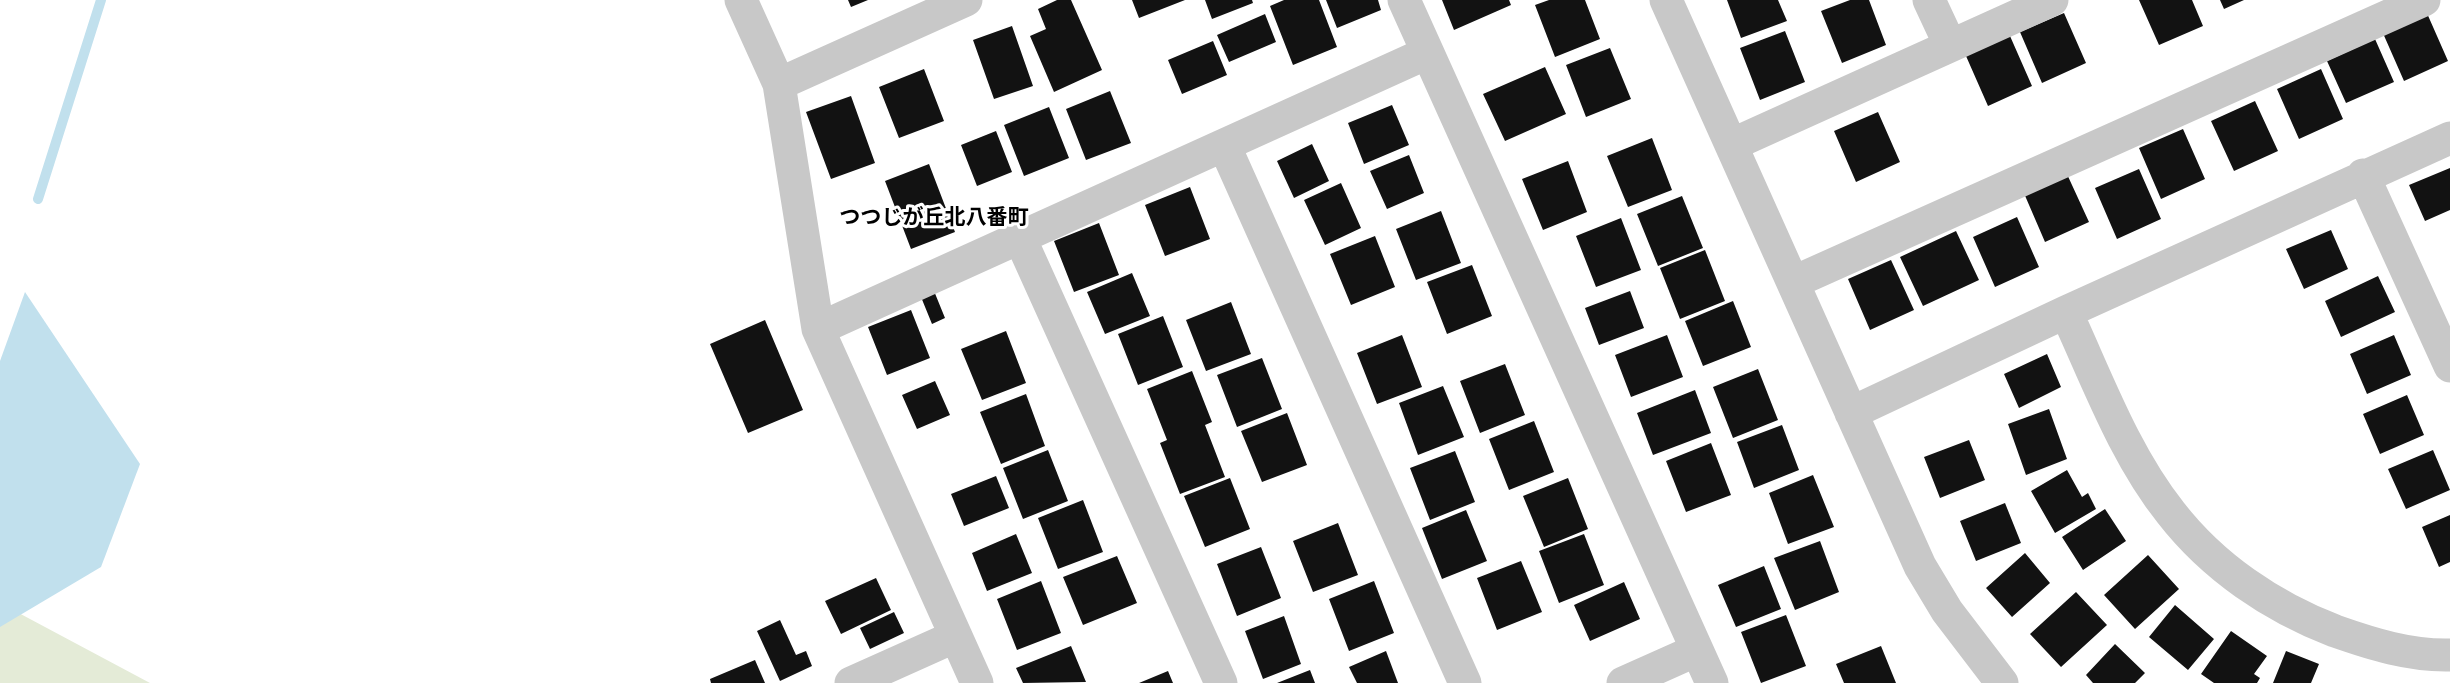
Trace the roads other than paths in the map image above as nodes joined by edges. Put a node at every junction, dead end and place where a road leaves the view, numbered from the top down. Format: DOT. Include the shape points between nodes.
graph roads {
  1 [pos="741,0"];
  2 [pos="966,0"];
  3 [pos="1404,0"];
  4 [pos="1666,0"];
  5 [pos="1929,0"];
  6 [pos="2052,0"];
  7 [pos="2424,0"];
  8 [pos="1950,45"];
  9 [pos="1427,53"];
  10 [pos="779,84"];
  11 [pos="2450,138"];
  12 [pos="1731,145"];
  13 [pos="1225,147"];
  14 [pos="2363,176"];
  15 [pos="1020,238"];
  16 [pos="1794,282"];
  17 [pos="2066,312"];
  18 [pos="818,329"];
  19 [pos="2450,366"];
  20 [pos="1851,413"];
  21 [pos="956,636"];
  22 [pos="1697,650"];
  23 [pos="2450,655"];
  24 [pos="851,683"];
  25 [pos="977,683"];
  26 [pos="1221,683"];
  27 [pos="1465,683"];
  28 [pos="1623,683"];
  29 [pos="1712,683"];
  30 [pos="2002,683"];
  1 -- 10 [label="street"];
  2 -- 10 [label="street"];
  3 -- 9 [label="street"];
  4 -- 12 [label="street"];
  5 -- 8 [label="street"];
  6 -- 8 [label="street"];
  7 -- 16 [label="street"];
  8 -- 12 [label="street"];
  9 -- 13 [label="street"];
  9 -- 22 [label="street"];
  10 -- 18 [label="street"];
  11 -- 14 [label="street"];
  12 -- 16 [label="street"];
  13 -- 15 [label="street"];
  13 -- 27 [label="street"];
  14 -- 17 [label="street"];
  14 -- 19 [label="street"];
  15 -- 18 [label="street"];
  15 -- 26 [label="street"];
  16 -- 20 [label="street"];
  17 -- 20 [label="street"];
  17 -- 23 [label="street" via="2125,440 2147,478 2171,513 2217,562 2248,585 2320,625 2394,649 2431,656"];
  18 -- 21 [label="street"];
  20 -- 30 [label="street" via="1920,566 1947,612"];
  21 -- 24 [label="street"];
  21 -- 25 [label="street"];
  22 -- 28 [label="street"];
  22 -- 29 [label="street"];
}
